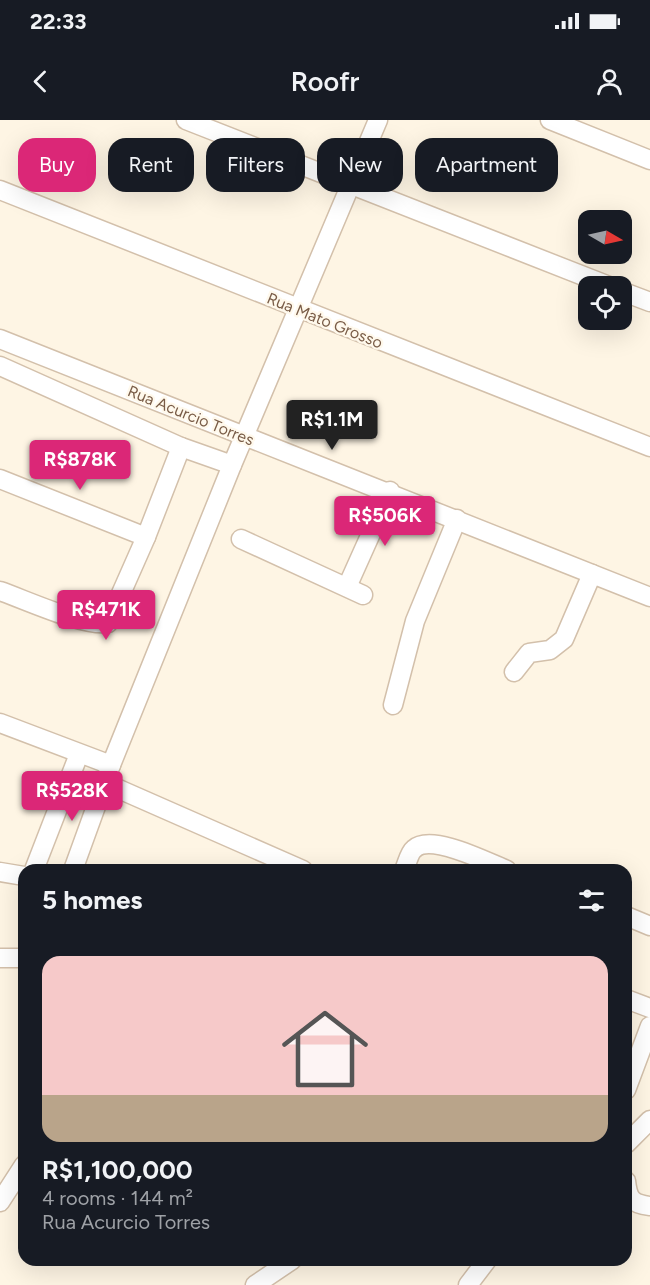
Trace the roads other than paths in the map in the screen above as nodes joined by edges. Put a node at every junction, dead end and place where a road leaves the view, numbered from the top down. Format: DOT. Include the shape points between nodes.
graph roads {
  1 [pos="186,120"];
  2 [pos="378,120"];
  3 [pos="550,120"];
  4 [pos="371,138"];
  5 [pos="650,160"];
  6 [pos="317,171"];
  7 [pos="0,190"];
  8 [pos="349,192"];
  9 [pos="370,192"];
  10 [pos="584,276"];
  11 [pos="632,295"];
  12 [pos="650,302"];
  13 [pos="299,310"];
  14 [pos="0,339"];
  15 [pos="0,366"];
  16 [pos="244,437"];
  17 [pos="181,447"];
  18 [pos="650,447"];
  19 [pos="232,465"];
  20 [pos="0,479"];
  21 [pos="390,491"];
  22 [pos="457,519"];
  23 [pos="146,537"];
  24 [pos="241,539"];
  25 [pos="592,574"];
  26 [pos="0,591"];
  27 [pos="650,597"];
  28 [pos="514,672"];
  29 [pos="393,705"];
  30 [pos="0,723"];
  31 [pos="79,754"];
  32 [pos="111,765"];
  33 [pos="105,783"];
  34 [pos="36,864"];
  35 [pos="75,864"];
  36 [pos="289,864"];
  37 [pos="406,864"];
  38 [pos="491,864"];
  39 [pos="0,872"];
  40 [pos="18,875"];
  41 [pos="632,918"];
  42 [pos="650,926"];
  43 [pos="0,958"];
  44 [pos="18,960"];
  45 [pos="632,1001"];
  46 [pos="650,1008"];
  47 [pos="650,1026"];
  48 [pos="632,1074"];
  49 [pos="650,1120"];
  50 [pos="632,1138"];
  51 [pos="18,1174"];
  52 [pos="632,1202"];
  53 [pos="0,1203"];
  54 [pos="650,1206"];
  55 [pos="283,1266"];
  56 [pos="481,1266"];
  57 [pos="255,1285"];
  58 [pos="468,1285"];
  1 -- 6 [label="street"];
  2 -- 4 [label="street"];
  3 -- 5 [label="street"];
  7 -- 13 [label="street, Rua Mato Grosso"];
  8 -- 13 [label="street"];
  9 -- 10 [label="street"];
  11 -- 12 [label="street"];
  13 -- 16 [label="street"];
  13 -- 18 [label="street, Rua Mato Grosso"];
  14 -- 16 [label="street, Rua Acurcio Torres"];
  15 -- 17 [label="street"];
  16 -- 19 [label="street"];
  16 -- 21 [label="street, Rua Acurcio Torres"];
  17 -- 19 [label="street"];
  17 -- 23 [label="street"];
  19 -- 32 [label="street"];
  20 -- 23 [label="street"];
  21 -- 22 [label="street, Rua Acurcio Torres"];
  21 -- 24 [label="street" via="355,591"];
  22 -- 25 [label="street, Rua Acurcio Torres"];
  22 -- 29 [label="street" via="415,621"];
  23 -- 26 [label="street" via="108,623 82,620"];
  25 -- 27 [label="street, Rua Acurcio Torres"];
  25 -- 28 [label="street" via="564,639 550,650 529,653"];
  30 -- 31 [label="street"];
  31 -- 32 [label="street"];
  31 -- 34 [label="street"];
  32 -- 33 [label="street"];
  33 -- 35 [label="street"];
  33 -- 36 [label="street"];
  37 -- 38 [label="street" via="412,850 422,844 446,847"];
  39 -- 40 [label="street"];
  41 -- 42 [label="street"];
  43 -- 44 [label="street"];
  45 -- 46 [label="street"];
  47 -- 48 [label="street"];
  49 -- 50 [label="street"];
  51 -- 53 [label="street"];
  52 -- 54 [label="street"];
  55 -- 57 [label="street"];
  56 -- 58 [label="street"];
}
